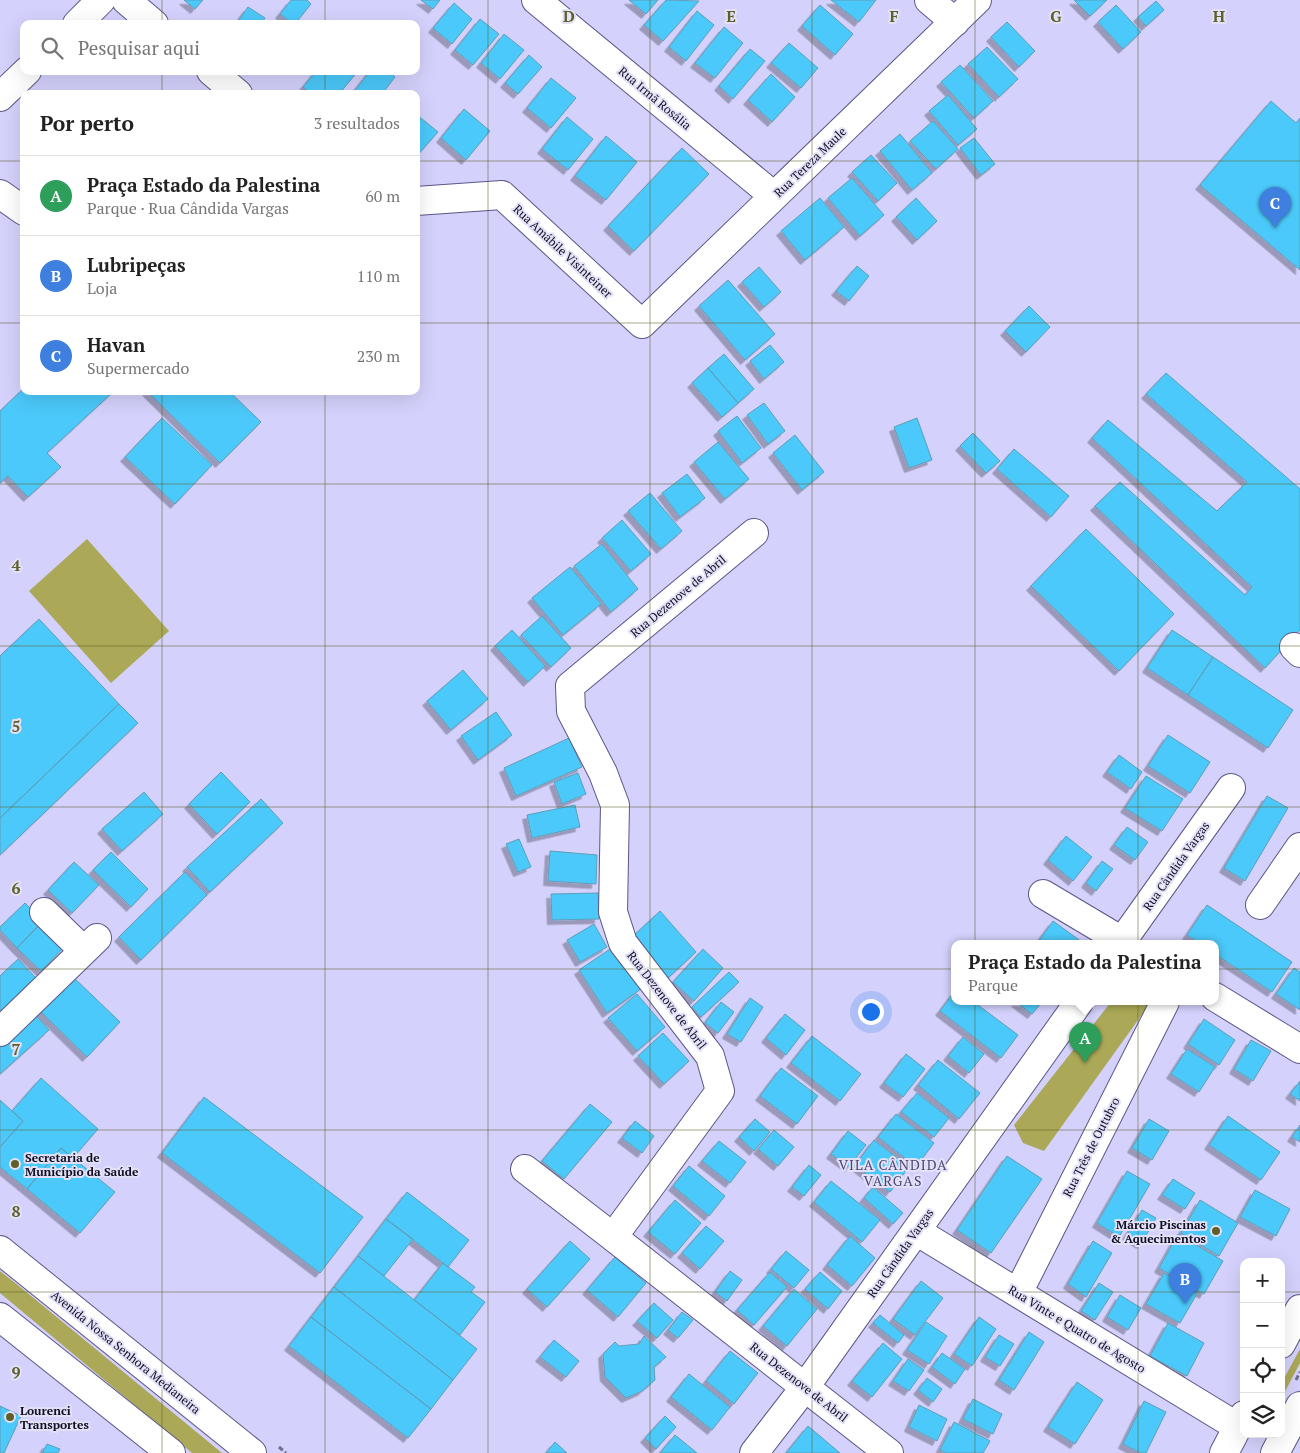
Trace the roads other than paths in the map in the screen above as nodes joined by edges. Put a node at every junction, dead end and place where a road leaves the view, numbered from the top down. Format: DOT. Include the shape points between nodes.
graph roads {
  1 [pos="101,0"];
  2 [pos="126,0"];
  3 [pos="536,0"];
  4 [pos="929,0"];
  5 [pos="977,0"];
  6 [pos="80,20"];
  7 [pos="149,20"];
  8 [pos="955,22"];
  9 [pos="23,75"];
  10 [pos="216,75"];
  11 [pos="233,90"];
  12 [pos="0,97"];
  13 [pos="0,194"];
  14 [pos="774,196"];
  15 [pos="420,201"];
  16 [pos="20,208"];
  17 [pos="642,324"];
  18 [pos="754,533"];
  19 [pos="1232,788"];
  20 [pos="1300,847"];
  21 [pos="1043,894"];
  22 [pos="1260,905"];
  23 [pos="44,912"];
  24 [pos="1118,940"];
  25 [pos="1125,940"];
  26 [pos="1219,1000"];
  27 [pos="1077,1005"];
  28 [pos="1163,1005"];
  29 [pos="0,1032"];
  30 [pos="1300,1049"];
  31 [pos="525,1169"];
  32 [pos="916,1231"];
  33 [pos="613,1237"];
  34 [pos="0,1250"];
  35 [pos="1018,1293"];
  36 [pos="1300,1309"];
  37 [pos="0,1317"];
  38 [pos="1285,1337"];
  39 [pos="805,1387"];
  40 [pos="1300,1406"];
  41 [pos="1240,1420"];
  42 [pos="1240,1423"];
  43 [pos="171,1453"];
  44 [pos="252,1453"];
  45 [pos="754,1453"];
  46 [pos="889,1453"];
  47 [pos="1224,1453"];
  48 [pos="1275,1453"];
  1 -- 6 [label="street"];
  2 -- 7 [label="street"];
  3 -- 14 [label="street, Rua Irmã Rosália"];
  4 -- 8 [label="street"];
  5 -- 8 [label="street, Rua Tereza Maule"];
  8 -- 14 [label="street, Rua Tereza Maule"];
  9 -- 12 [label="street"];
  10 -- 11 [label="street"];
  13 -- 16 [label="street"];
  14 -- 17 [label="street, Rua Tereza Maule"];
  15 -- 17 [label="street, Rua Amábile Visinteiner" via="502,195"];
  18 -- 33 [label="street, Rua Dezenove de Abril" via="570,686 571,711 603,773 615,805 613,912 623,944 710,1056 720,1091"];
  19 -- 25 [label="street, Rua Cândida Vargas"];
  20 -- 22 [label="street"];
  21 -- 24 [label="street"];
  23 -- 29 [label="street" via="90,944"];
  26 -- 30 [label="street"];
  27 -- 32 [label="street, Rua Cândida Vargas"];
  28 -- 35 [label="street, Rua Três de Outubro"];
  31 -- 33 [label="street"];
  32 -- 35 [label="street, Rua Vinte e Quatro de Agosto"];
  32 -- 39 [label="street, Rua Cândida Vargas"];
  33 -- 39 [label="street, Rua Dezenove de Abril"];
  34 -- 44 [label="street, Avenida Nossa Senhora Medianeira"];
  35 -- 41 [label="street, Rua Vinte e Quatro de Agosto"];
  36 -- 38 [label="street"];
  37 -- 43 [label="street"];
  39 -- 45 [label="street, Rua Cândida Vargas"];
  39 -- 46 [label="street, Rua Dezenove de Abril"];
  40 -- 48 [label="street"];
  42 -- 47 [label="street"];
}
